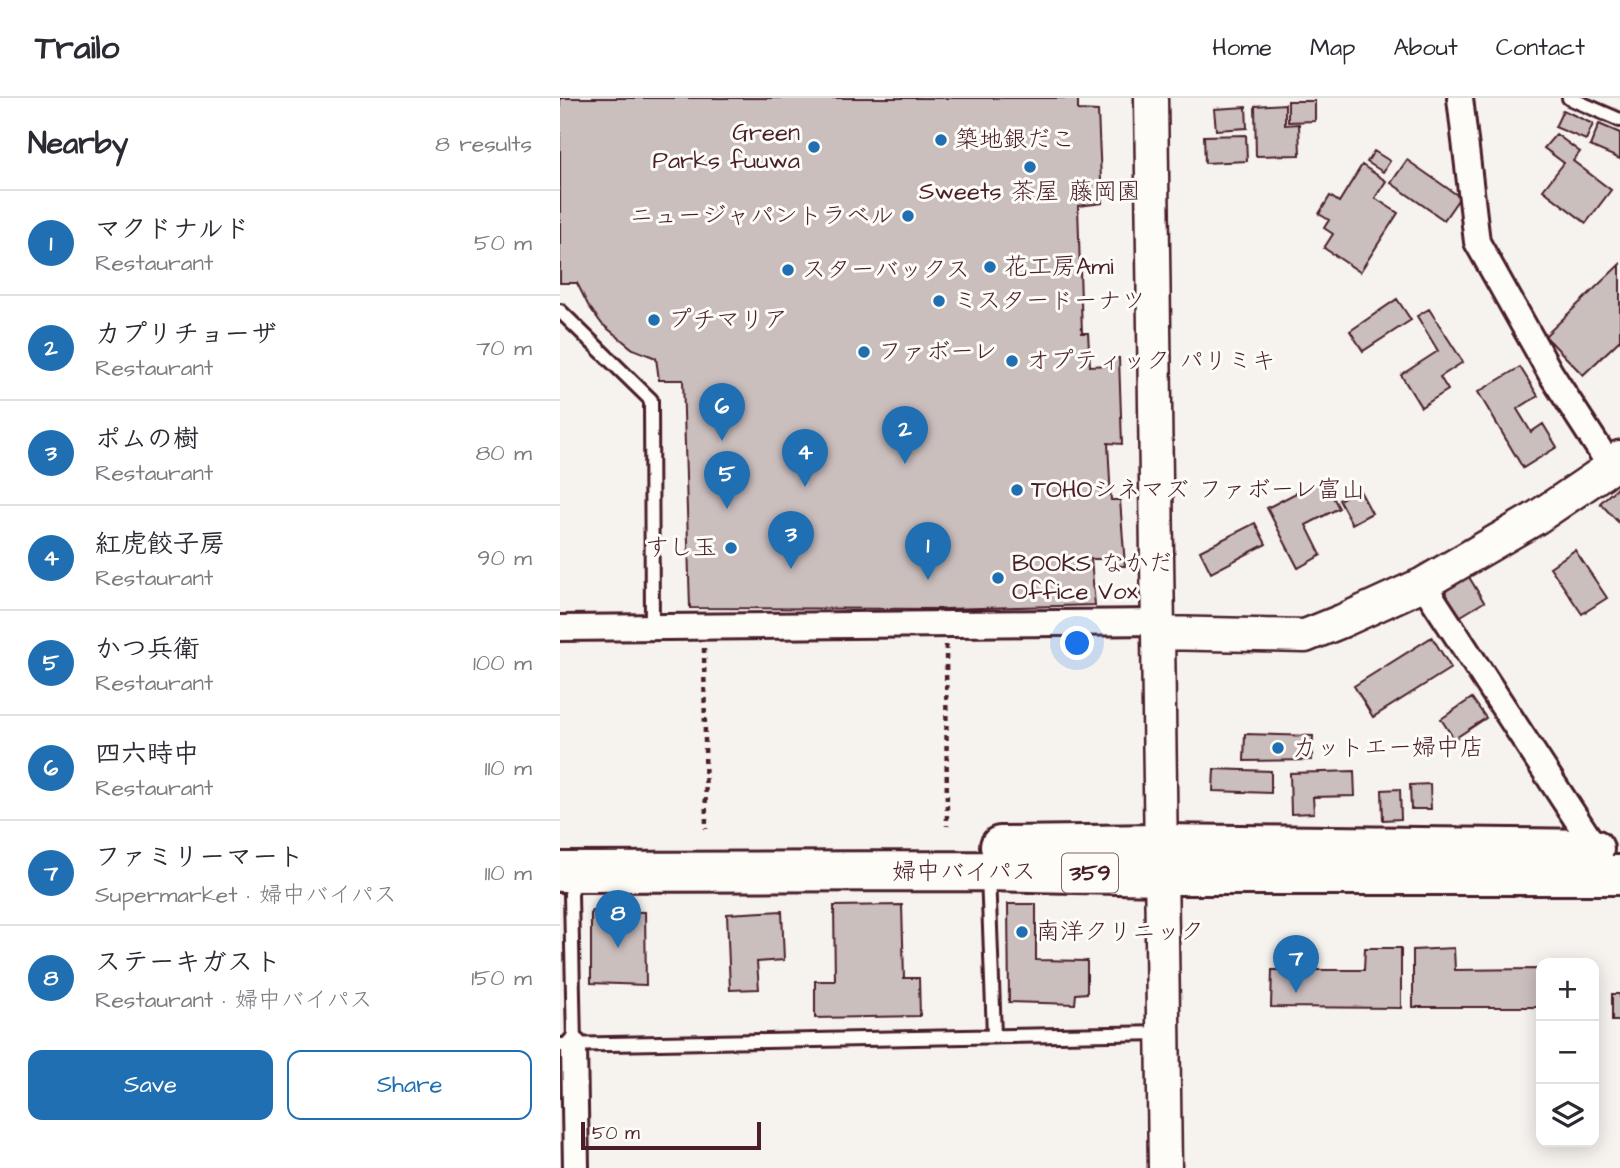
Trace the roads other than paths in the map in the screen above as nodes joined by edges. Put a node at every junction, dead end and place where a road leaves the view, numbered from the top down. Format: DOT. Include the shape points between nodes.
graph roads {
  1 [pos="1151,98"];
  2 [pos="1460,98"];
  3 [pos="1569,98"];
  4 [pos="1620,120"];
  5 [pos="560,311"];
  6 [pos="1615,462"];
  7 [pos="1423,583"];
  8 [pos="652,627"];
  9 [pos="1159,627"];
  10 [pos="560,628"];
  11 [pos="1161,860"];
  12 [pos="566,864"];
  13 [pos="1614,866"];
  14 [pos="988,871"];
  15 [pos="1164,1033"];
  16 [pos="994,1035"];
  17 [pos="567,1045"];
  18 [pos="576,1168"];
  19 [pos="1166,1168"];
  1 -- 9 [label="street"];
  2 -- 6 [label="street" via="1477,242 1550,374"];
  3 -- 4 [label="lane"];
  5 -- 8 [label="lane" via="651,400"];
  6 -- 7 [label="street" via="1536,518"];
  7 -- 9 [label="street" via="1305,636"];
  7 -- 13 [label="street"];
  8 -- 9 [label="street"];
  8 -- 10 [label="street"];
  9 -- 11 [label="street"];
  11 -- 12 [label="highway, 婦中バイパス / 359"];
  11 -- 13 [label="highway, 婦中バイパス / 359"];
  11 -- 14 [label="highway, 婦中バイパス / 359"];
  11 -- 15 [label="street"];
  12 -- 14 [label="highway, 婦中バイパス / 359"];
  12 -- 17 [label="lane" via="571,894"];
  14 -- 16 [label="lane"];
  15 -- 16 [label="lane"];
  15 -- 19 [label="street"];
  16 -- 17 [label="lane"];
  17 -- 18 [label="street"];
}
